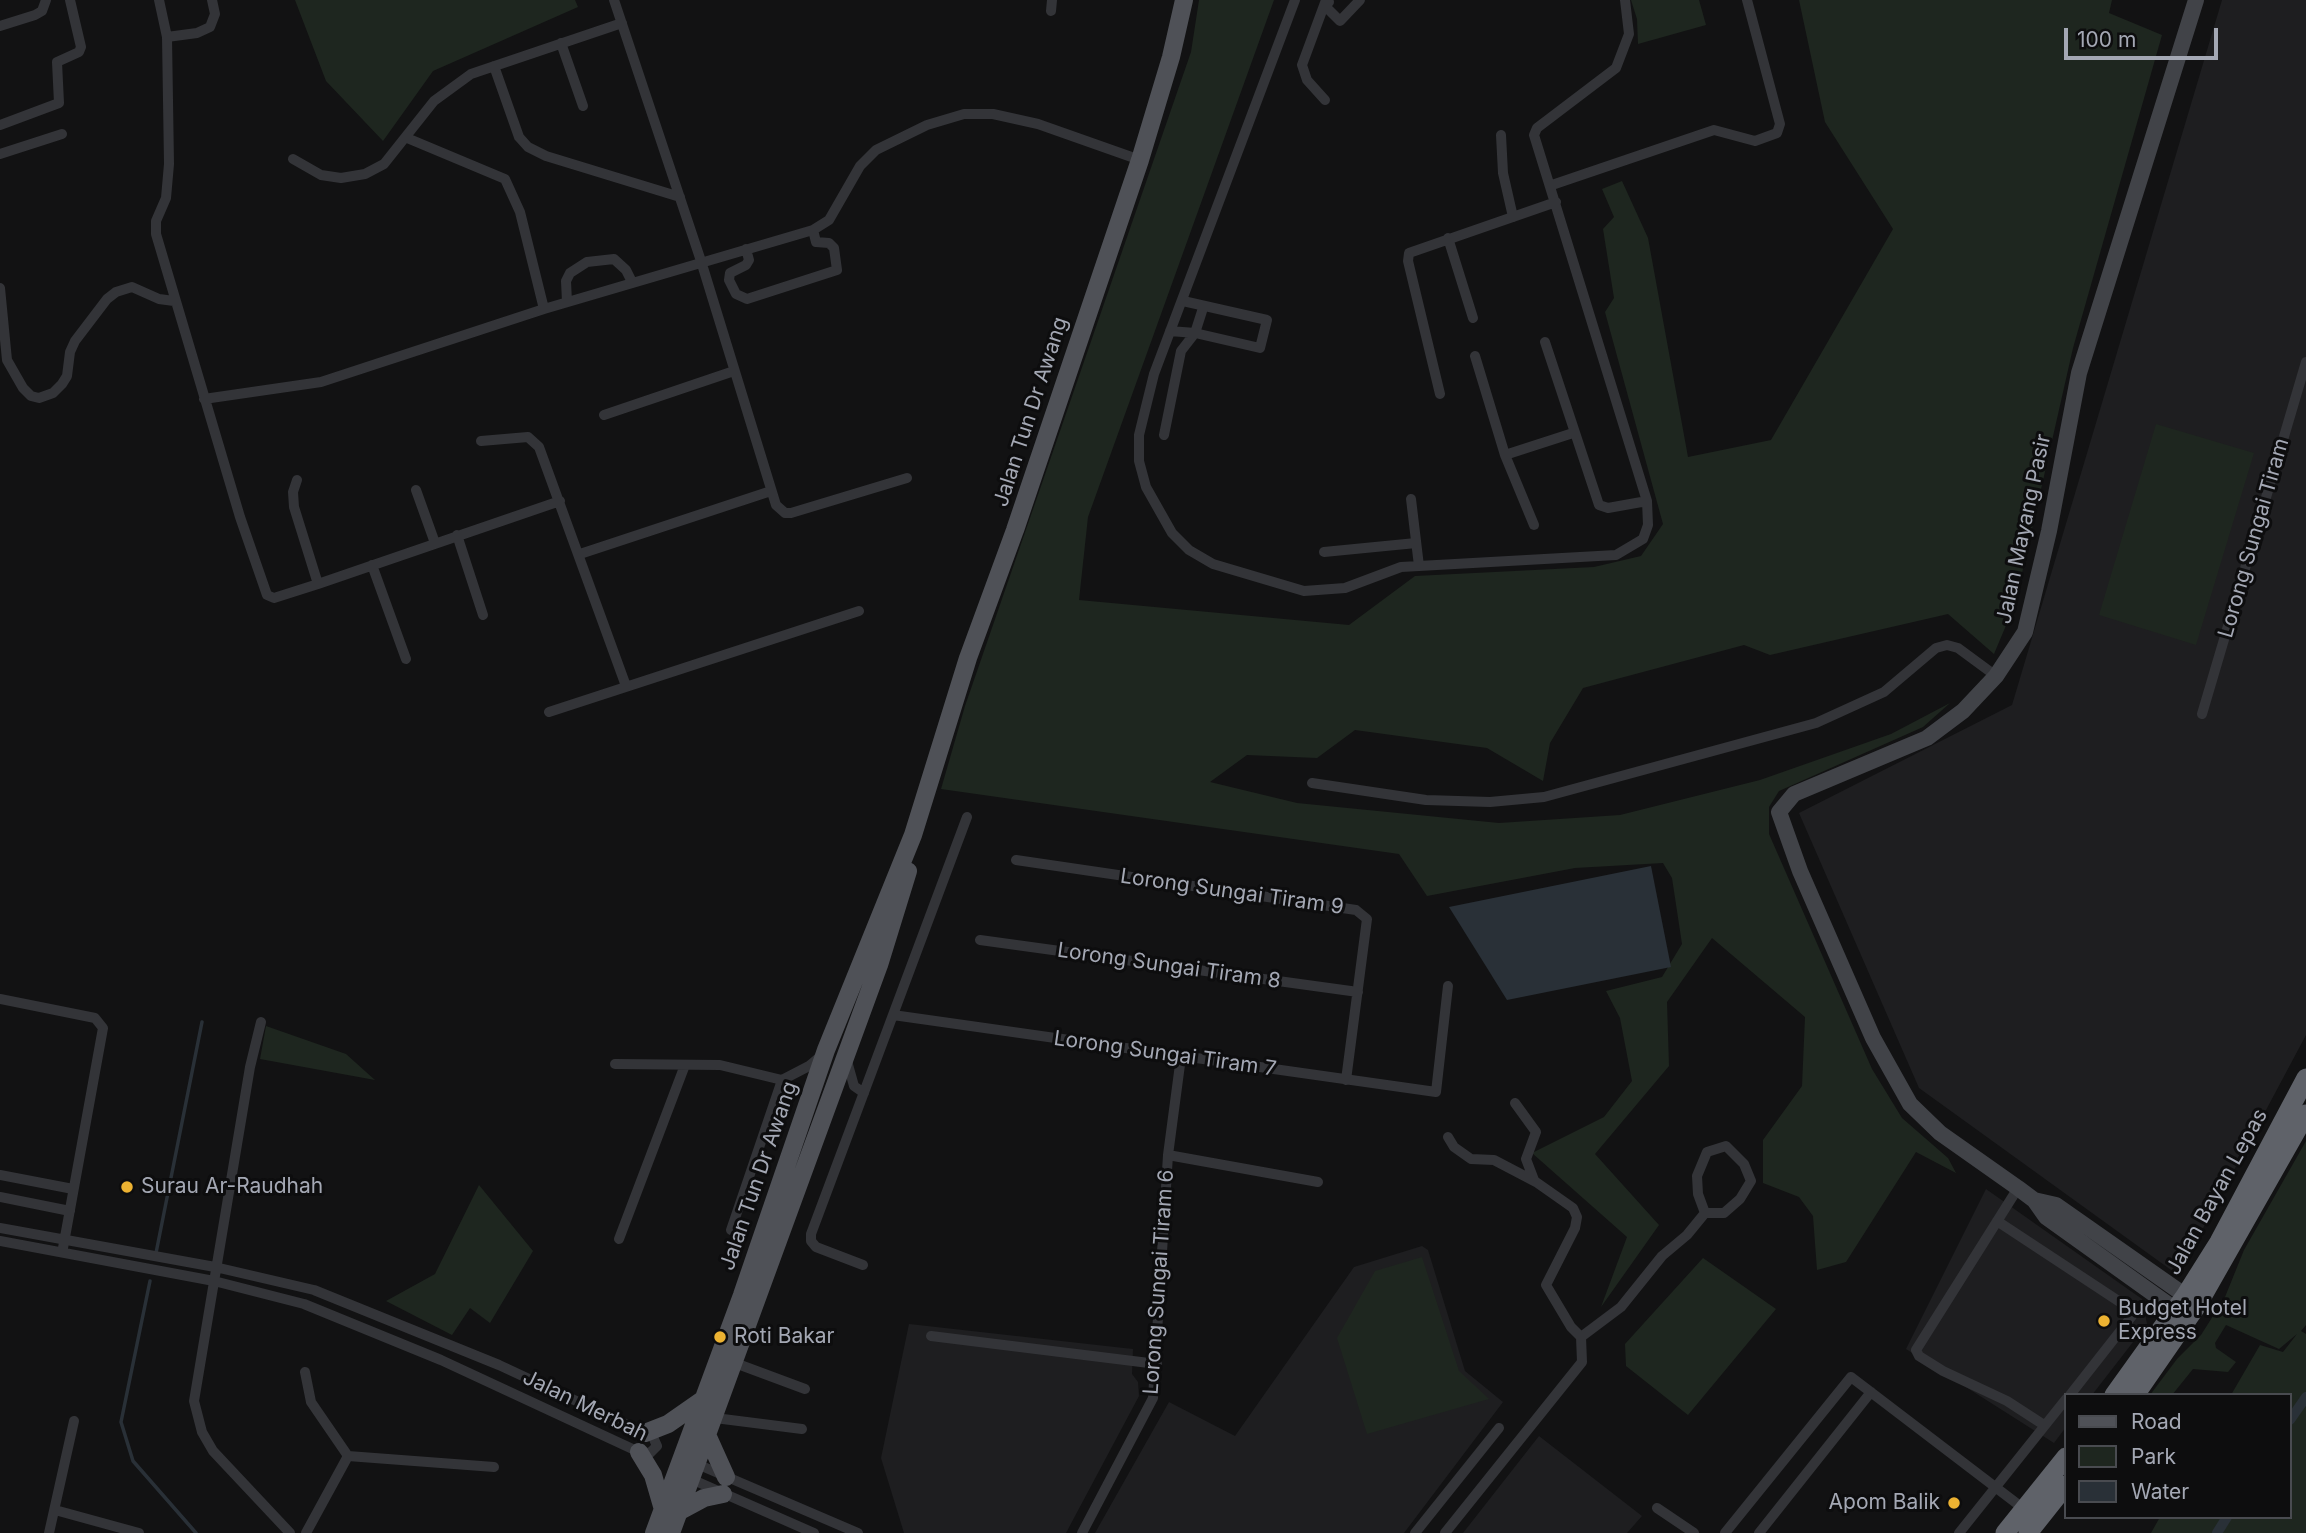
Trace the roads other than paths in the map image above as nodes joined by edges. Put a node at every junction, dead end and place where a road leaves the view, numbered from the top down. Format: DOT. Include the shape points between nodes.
graph roads {
  1 [pos="46,0"];
  2 [pos="70,0"];
  3 [pos="159,0"];
  4 [pos="212,0"];
  5 [pos="614,0"];
  6 [pos="1184,0"];
  7 [pos="1295,0"];
  8 [pos="1360,0"];
  9 [pos="1625,0"];
  10 [pos="1747,0"];
  11 [pos="2196,0"];
  12 [pos="1327,2"];
  13 [pos="622,23"];
  14 [pos="0,26"];
  15 [pos="167,37"];
  16 [pos="561,43"];
  17 [pos="494,66"];
  18 [pos="1325,100"];
  19 [pos="583,106"];
  20 [pos="0,125"];
  21 [pos="62,134"];
  22 [pos="1501,135"];
  23 [pos="407,138"];
  24 [pos="0,154"];
  25 [pos="293,159"];
  26 [pos="1140,160"];
  27 [pos="1552,185"];
  28 [pos="680,197"];
  29 [pos="1556,202"];
  30 [pos="1513,217"];
  31 [pos="813,230"];
  32 [pos="1448,238"];
  33 [pos="746,248"];
  34 [pos="701,261"];
  35 [pos="632,282"];
  36 [pos="0,288"];
  37 [pos="174,301"];
  38 [pos="1183,301"];
  39 [pos="567,302"];
  40 [pos="1203,308"];
  41 [pos="544,309"];
  42 [pos="1473,318"];
  43 [pos="1170,331"];
  44 [pos="1195,333"];
  45 [pos="1545,342"];
  46 [pos="1475,356"];
  47 [pos="2306,362"];
  48 [pos="734,371"];
  49 [pos="1440,394"];
  50 [pos="205,400"];
  51 [pos="604,415"];
  52 [pos="1573,433"];
  53 [pos="1164,435"];
  54 [pos="481,441"];
  55 [pos="1506,455"];
  56 [pos="907,478"];
  57 [pos="297,480"];
  58 [pos="416,490"];
  59 [pos="771,491"];
  60 [pos="1411,499"];
  61 [pos="560,501"];
  62 [pos="1647,501"];
  63 [pos="1534,525"];
  64 [pos="457,536"];
  65 [pos="435,543"];
  66 [pos="1416,543"];
  67 [pos="1324,552"];
  68 [pos="580,554"];
  69 [pos="372,565"];
  70 [pos="1419,566"];
  71 [pos="318,584"];
  72 [pos="859,611"];
  73 [pos="483,615"];
  74 [pos="406,659"];
  75 [pos="1996,676"];
  76 [pos="626,686"];
  77 [pos="549,712"];
  78 [pos="2202,714"];
  79 [pos="1312,783"];
  80 [pos="967,817"];
  81 [pos="913,835"];
  82 [pos="1016,860"];
  83 [pos="980,940"];
  84 [pos="1448,986"];
  85 [pos="1357,992"];
  86 [pos="0,999"];
  87 [pos="893,1015"];
  88 [pos="261,1023"];
  89 [pos="826,1050"];
  90 [pos="847,1054"];
  91 [pos="1181,1057"];
  92 [pos="615,1064"];
  93 [pos="685,1065"];
  94 [pos="786,1077"];
  95 [pos="2306,1078"];
  96 [pos="1346,1080"];
  97 [pos="864,1093"];
  98 [pos="818,1099"];
  99 [pos="1515,1103"];
  100 [pos="2306,1114"];
  101 [pos="1448,1137"];
  102 [pos="1168,1155"];
  103 [pos="0,1175"];
  104 [pos="1318,1182"];
  105 [pos="1536,1182"];
  106 [pos="2018,1188"];
  107 [pos="74,1189"];
  108 [pos="0,1197"];
  109 [pos="69,1211"];
  110 [pos="1706,1213"];
  111 [pos="1997,1221"];
  112 [pos="0,1228"];
  113 [pos="731,1230"];
  114 [pos="619,1240"];
  115 [pos="0,1241"];
  116 [pos="64,1241"];
  117 [pos="62,1253"];
  118 [pos="2227,1255"];
  119 [pos="863,1265"];
  120 [pos="215,1267"];
  121 [pos="214,1281"];
  122 [pos="2187,1307"];
  123 [pos="931,1336"];
  124 [pos="1581,1336"];
  125 [pos="2160,1362"];
  126 [pos="735,1363"];
  127 [pos="1157,1364"];
  128 [pos="306,1372"];
  129 [pos="804,1389"];
  130 [pos="1871,1392"];
  131 [pos="2072,1393"];
  132 [pos="2116,1393"];
  133 [pos="2137,1393"];
  134 [pos="701,1401"];
  135 [pos="2064,1401"];
  136 [pos="715,1419"];
  137 [pos="74,1421"];
  138 [pos="2044,1425"];
  139 [pos="802,1429"];
  140 [pos="1499,1429"];
  141 [pos="645,1433"];
  142 [pos="708,1437"];
  143 [pos="639,1452"];
  144 [pos="348,1456"];
  145 [pos="2064,1459"];
  146 [pos="494,1467"];
  147 [pos="694,1471"];
  148 [pos="725,1485"];
  149 [pos="1996,1488"];
  150 [pos="2064,1488"];
  151 [pos="1657,1508"];
  152 [pos="670,1509"];
  153 [pos="2024,1509"];
  154 [pos="55,1510"];
  155 [pos="49,1533"];
  156 [pos="139,1533"];
  157 [pos="290,1533"];
  158 [pos="306,1533"];
  159 [pos="654,1533"];
  160 [pos="671,1533"];
  161 [pos="814,1533"];
  162 [pos="858,1533"];
  163 [pos="1082,1533"];
  164 [pos="1415,1533"];
  165 [pos="1445,1533"];
  166 [pos="1694,1533"];
  167 [pos="1725,1533"];
  168 [pos="1759,1533"];
  169 [pos="1959,1533"];
  170 [pos="2006,1533"];
  171 [pos="2028,1533"];
  1 -- 14 [label="street" via="35,15"];
  2 -- 20 [label="street" via="81,47 57,62 59,103"];
  3 -- 15 [label="street"];
  4 -- 15 [label="street" via="215,14 211,27"];
  5 -- 13 [label="street"];
  6 -- 26 [label="main road, Jalan Tun Dr Awang"];
  7 -- 38 [label="street"];
  8 -- 12 [label="street" via="1340,21"];
  9 -- 27 [label="street" via="1629,34 1616,68 1537,128 1536,145"];
  10 -- 27 [label="street" via="1780,124 1777,133 1755,141 1714,130"];
  11 -- 75 [label="street, Jalan Mayang Pasir" via="2078,373 2025,632"];
  12 -- 18 [label="street" via="1302,65 1307,80"];
  13 -- 16 [label="street"];
  13 -- 28 [label="street"];
  15 -- 37 [label="street" via="169,163 156,234"];
  16 -- 17 [label="street"];
  16 -- 19 [label="street"];
  17 -- 23 [label="street" via="449,87"];
  17 -- 28 [label="street" via="527,147"];
  21 -- 24 [label="street"];
  22 -- 30 [label="street" via="1503,173"];
  23 -- 25 [label="street" via="384,164 365,174 341,178 321,174"];
  23 -- 41 [label="street" via="505,179 520,212"];
  26 -- 31 [label="street" via="1038,124 993,114 964,114 927,125 876,150 860,166 829,220"];
  26 -- 81 [label="main road, Jalan Tun Dr Awang" via="968,658"];
  27 -- 29 [label="street"];
  28 -- 34 [label="street"];
  29 -- 30 [label="street"];
  29 -- 62 [label="street"];
  30 -- 32 [label="street"];
  31 -- 33 [label="street"];
  31 -- 33 [label="street" via="816,242 834,248 837,270 747,299 736,294 729,279 730,273 749,260"];
  32 -- 42 [label="street"];
  32 -- 49 [label="street" via="1414,249 1408,257"];
  33 -- 34 [label="street"];
  34 -- 35 [label="street"];
  34 -- 48 [label="street"];
  35 -- 39 [label="street"];
  35 -- 39 [label="street" via="614,259 587,262 566,281"];
  36 -- 37 [label="street" via="7,360 16,381 39,398 62,384 75,341 116,292 132,287"];
  37 -- 50 [label="street"];
  38 -- 40 [label="street"];
  38 -- 43 [label="street"];
  39 -- 41 [label="street"];
  40 -- 44 [label="street"];
  40 -- 44 [label="street" via="1267,320 1260,348"];
  41 -- 50 [label="street" via="321,382"];
  43 -- 44 [label="street"];
  43 -- 70 [label="street" via="1141,415 1139,461 1157,507 1189,550 1213,564 1304,591 1345,588 1392,570"];
  44 -- 53 [label="street" via="1181,351"];
  45 -- 52 [label="street"];
  46 -- 55 [label="street"];
  47 -- 78 [label="street, Lorong Sungai Tiram"];
  48 -- 51 [label="street"];
  48 -- 59 [label="street"];
  50 -- 71 [label="street" via="262,589 274,598"];
  52 -- 55 [label="street"];
  52 -- 62 [label="street" via="1602,507"];
  54 -- 61 [label="street" via="534,440"];
  55 -- 63 [label="street"];
  56 -- 59 [label="street" via="791,513 780,511"];
  57 -- 71 [label="street" via="294,507"];
  58 -- 65 [label="street"];
  59 -- 68 [label="street"];
  60 -- 66 [label="street"];
  61 -- 64 [label="street"];
  61 -- 68 [label="street"];
  62 -- 70 [label="street" via="1648,525 1643,539 1616,555"];
  64 -- 65 [label="street"];
  64 -- 73 [label="street"];
  65 -- 69 [label="street"];
  66 -- 67 [label="street"];
  66 -- 70 [label="street"];
  68 -- 76 [label="street"];
  69 -- 71 [label="street"];
  69 -- 74 [label="street"];
  72 -- 76 [label="street"];
  75 -- 79 [label="street" via="1947,645 1936,648 1884,692 1816,723 1544,797 1490,802 1426,800"];
  75 -- 106 [label="street, Jalan Mayang Pasir" via="1927,738 1794,794 1779,812 1873,1038 1910,1104 1940,1133"];
  76 -- 77 [label="street"];
  80 -- 87 [label="street"];
  81 -- 89 [label="main road, Jalan Tun Dr Awang"];
  81 -- 90 [label="main road, Jalan Tun Dr Awang" via="904,882"];
  82 -- 85 [label="street, Lorong Sungai Tiram 9" via="1356,910 1367,919"];
  83 -- 85 [label="street, Lorong Sungai Tiram 8"];
  84 -- 96 [label="street, Lorong Sungai Tiram 7" via="1436,1092"];
  85 -- 96 [label="street, Lorong Sungai Tiram 9"];
  86 -- 107 [label="street" via="95,1018 103,1028"];
  87 -- 91 [label="street, Lorong Sungai Tiram 7"];
  87 -- 97 [label="street"];
  88 -- 120 [label="street"];
  89 -- 94 [label="street" via="817,1061"];
  89 -- 98 [label="main road, Jalan Tun Dr Awang"];
  90 -- 97 [label="street" via="853,1086"];
  90 -- 98 [label="main road, Jalan Tun Dr Awang"];
  91 -- 96 [label="street, Lorong Sungai Tiram 7"];
  91 -- 102 [label="street, Lorong Sungai Tiram 6"];
  92 -- 93 [label="street"];
  93 -- 94 [label="street" via="720,1065"];
  93 -- 114 [label="street"];
  94 -- 98 [label="street" via="799,1075"];
  94 -- 113 [label="street, Jalan Tun Dr Awang"];
  95 -- 122 [label="highway, Jalan Bayan Lepas"];
  97 -- 98 [label="street"];
  97 -- 119 [label="street" via="811,1234 816,1247"];
  98 -- 126 [label="main road, Jalan Tun Dr Awang"];
  98 -- 134 [label="main road, Jalan Tun Dr Awang"];
  99 -- 105 [label="street" via="1536,1132 1526,1159"];
  100 -- 118 [label="highway, Jalan Bayan Lepas"];
  101 -- 105 [label="street" via="1471,1159 1494,1160"];
  102 -- 104 [label="street"];
  102 -- 127 [label="street, Lorong Sungai Tiram 6"];
  103 -- 107 [label="street"];
  105 -- 124 [label="street" via="1566,1202 1577,1217 1576,1228 1545,1285"];
  106 -- 111 [label="street"];
  106 -- 122 [label="street, Jalan Mayang Pasir" via="2035,1200 2056,1205"];
  107 -- 109 [label="street"];
  108 -- 109 [label="street"];
  109 -- 116 [label="street"];
  110 -- 110 [label="street" via="1697,1176 1707,1152 1726,1146 1744,1164 1751,1181 1724,1213"];
  110 -- 124 [label="street" via="1662,1256 1621,1307"];
  111 -- 131 [label="street" via="2129,1308 2132,1316"];
  111 -- 138 [label="street" via="1916,1350 1942,1371 2007,1401"];
  112 -- 116 [label="street, Jalan Merbah"];
  115 -- 117 [label="street, Jalan Merbah"];
  116 -- 117 [label="street"];
  116 -- 120 [label="street, Jalan Merbah"];
  117 -- 121 [label="street, Jalan Merbah"];
  118 -- 122 [label="highway, Jalan Bayan Lepas"];
  118 -- 125 [label="highway" via="2209,1300 2188,1333"];
  120 -- 121 [label="street"];
  120 -- 141 [label="street, Jalan Merbah" via="353,1304"];
  121 -- 143 [label="street, Jalan Merbah" via="331,1312"];
  121 -- 157 [label="street" via="195,1385 196,1416 213,1451"];
  122 -- 125 [label="highway, Jalan Bayan Lepas"];
  122 -- 132 [label="highway, Jalan Bayan Lepas"];
  123 -- 127 [label="street"];
  124 -- 165 [label="street" via="1582,1362"];
  125 -- 133 [label="highway, Jalan Bayan Lepas"];
  126 -- 129 [label="street"];
  126 -- 136 [label="main road, Jalan Tun Dr Awang"];
  127 -- 163 [label="street, Lorong Sungai Tiram 6" via="1153,1398"];
  128 -- 144 [label="street" via="306,1387 315,1409"];
  130 -- 149 [label="street"];
  130 -- 167 [label="street" via="1851,1377"];
  130 -- 168 [label="street"];
  134 -- 141 [label="main road" via="668,1424"];
  134 -- 152 [label="main road, Jalan Tun Dr Awang"];
  135 -- 138 [label="street"];
  136 -- 139 [label="street"];
  136 -- 142 [label="main road, Jalan Tun Dr Awang"];
  137 -- 154 [label="street"];
  138 -- 149 [label="street"];
  140 -- 164 [label="street"];
  141 -- 143 [label="street, Jalan Merbah" via="657,1446 650,1453"];
  142 -- 147 [label="main road, Jalan Tun Dr Awang"];
  142 -- 148 [label="main road"];
  143 -- 152 [label="main road"];
  144 -- 146 [label="street"];
  144 -- 158 [label="street"];
  145 -- 153 [label="highway"];
  147 -- 148 [label="street"];
  147 -- 148 [label="street"];
  147 -- 152 [label="main road, Jalan Tun Dr Awang"];
  148 -- 152 [label="main road" via="704,1498"];
  148 -- 161 [label="street"];
  148 -- 162 [label="street"];
  149 -- 153 [label="street"];
  149 -- 169 [label="street"];
  150 -- 171 [label="highway"];
  151 -- 166 [label="street"];
  152 -- 159 [label="main road, Jalan Tun Dr Awang"];
  152 -- 160 [label="main road, Jalan Tun Dr Awang"];
  153 -- 170 [label="highway"];
  154 -- 155 [label="street"];
  154 -- 156 [label="street"];
}
